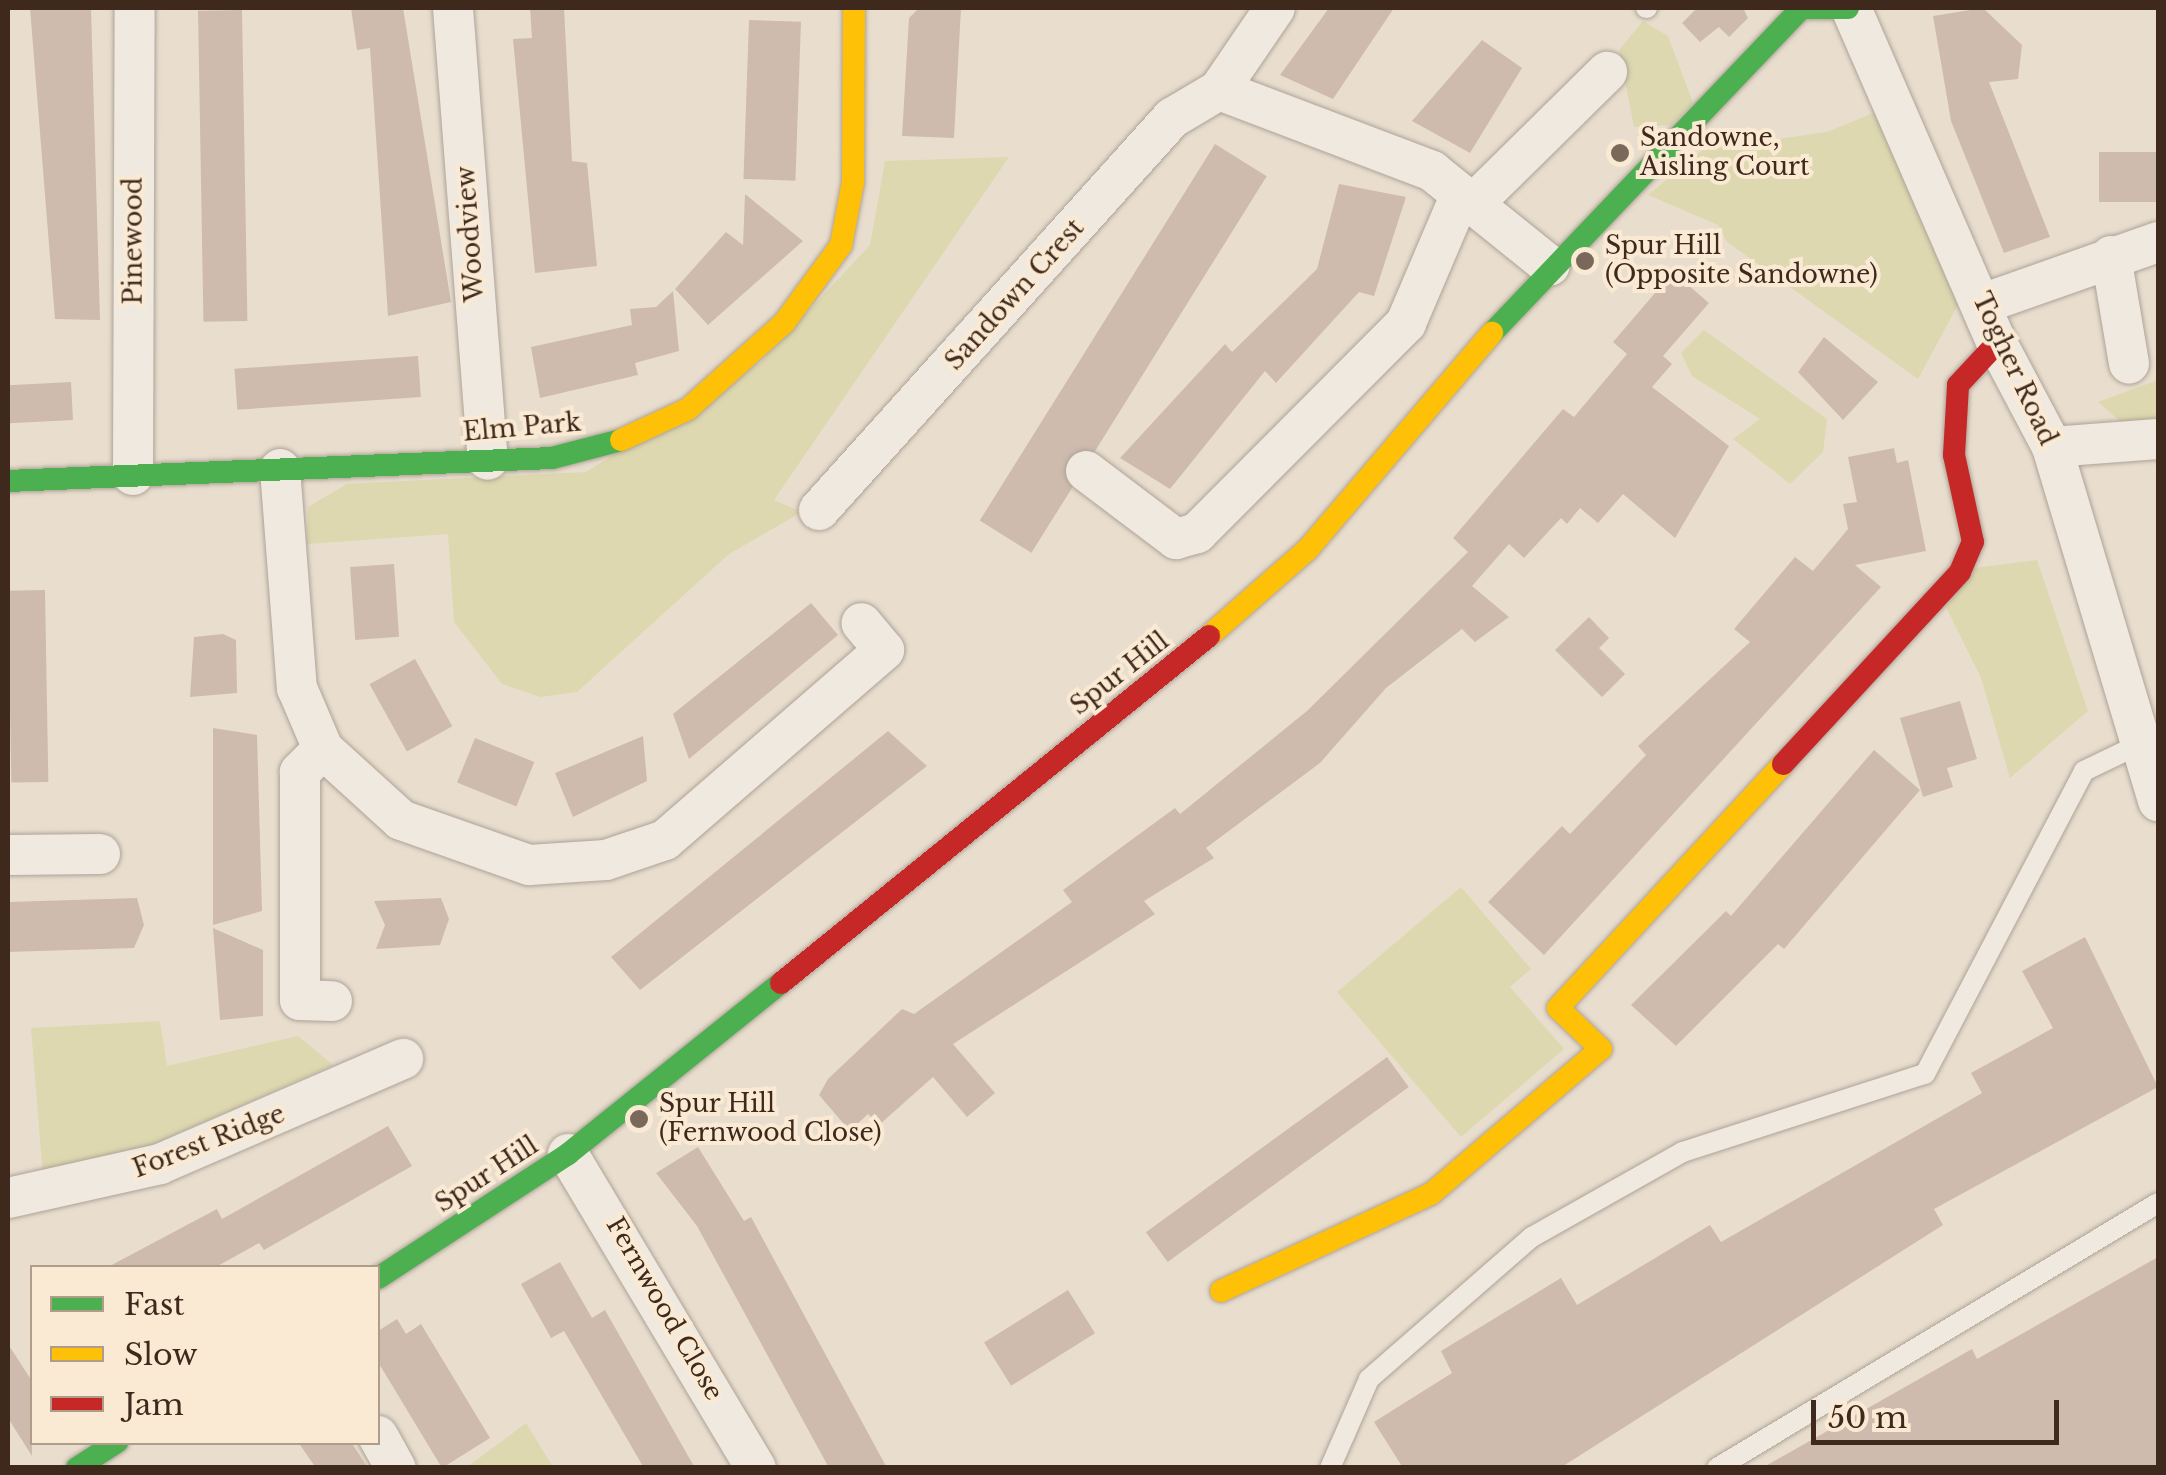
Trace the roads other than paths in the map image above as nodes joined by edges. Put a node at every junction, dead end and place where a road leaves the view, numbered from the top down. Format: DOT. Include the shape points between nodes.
graph roads {
  1 [pos="135,8"];
  2 [pos="453,8"];
  3 [pos="854,8"];
  4 [pos="1275,8"];
  5 [pos="1801,8"];
  6 [pos="1850,8"];
  7 [pos="1607,72"];
  8 [pos="1219,90"];
  9 [pos="1467,198"];
  10 [pos="2158,242"];
  11 [pos="2111,256"];
  12 [pos="1550,266"];
  13 [pos="1982,304"];
  14 [pos="1997,343"];
  15 [pos="2129,364"];
  16 [pos="2158,438"];
  17 [pos="2052,447"];
  18 [pos="488,460"];
  19 [pos="280,469"];
  20 [pos="1086,471"];
  21 [pos="133,476"];
  22 [pos="8,481"];
  23 [pos="818,510"];
  24 [pos="861,622"];
  25 [pos="2136,746"];
  26 [pos="323,749"];
  27 [pos="2158,801"];
  28 [pos="100,854"];
  29 [pos="8,855"];
  30 [pos="332,1001"];
  31 [pos="403,1059"];
  32 [pos="568,1154"];
  33 [pos="8,1198"];
  34 [pos="2158,1203"];
  35 [pos="380,1277"];
  36 [pos="1221,1291"];
  37 [pos="380,1440"];
  38 [pos="112,1445"];
  39 [pos="78,1468"];
  40 [pos="396,1468"];
  41 [pos="756,1468"];
  42 [pos="1330,1468"];
  43 [pos="1717,1468"];
  1 -- 21 [label="street, Pinewood"];
  2 -- 18 [label="street, Woodview"];
  3 -- 18 [label="street, Elm Park" via="853,182 841,244 820,283 688,409 608,446"];
  4 -- 8 [label="street, Sandown Crest"];
  5 -- 6 [label="street, Togher Road" via="1826,15"];
  5 -- 12 [label="street, Spur Hill"];
  6 -- 13 [label="street, Togher Road"];
  7 -- 9 [label="street"];
  8 -- 9 [label="street" via="1432,171"];
  8 -- 23 [label="street, Sandown Crest" via="1172,118"];
  9 -- 12 [label="street"];
  9 -- 20 [label="street" via="1406,323 1197,533 1176,539"];
  10 -- 11 [label="street"];
  11 -- 13 [label="street"];
  11 -- 15 [label="street"];
  12 -- 32 [label="street, Spur Hill" via="1308,549 1170,671"];
  13 -- 14 [label="street, Togher Road"];
  14 -- 17 [label="street, Togher Road"];
  14 -- 36 [label="street" via="1958,385 1954,456 1973,542 1960,572 1558,1008 1602,1050 1431,1194"];
  16 -- 17 [label="street"];
  17 -- 25 [label="street, Togher Road"];
  18 -- 19 [label="street, Elm Park"];
  19 -- 21 [label="street, Elm Park"];
  19 -- 26 [label="street" via="296,688"];
  21 -- 22 [label="street, Elm Park"];
  24 -- 26 [label="street" via="884,650 665,840 606,860 529,865 464,848 401,820"];
  25 -- 27 [label="street, Togher Road"];
  25 -- 42 [label="lane" via="2084,771 1925,1074 1683,1152 1532,1237 1368,1378"];
  26 -- 30 [label="street" via="300,772 300,1000"];
  28 -- 29 [label="street"];
  31 -- 33 [label="street, Forest Ridge" via="160,1164"];
  32 -- 35 [label="street, Spur Hill"];
  32 -- 41 [label="street, Fernwood Close"];
  34 -- 43 [label="lane"];
  37 -- 40 [label="street"];
  38 -- 39 [label="street"];
}
